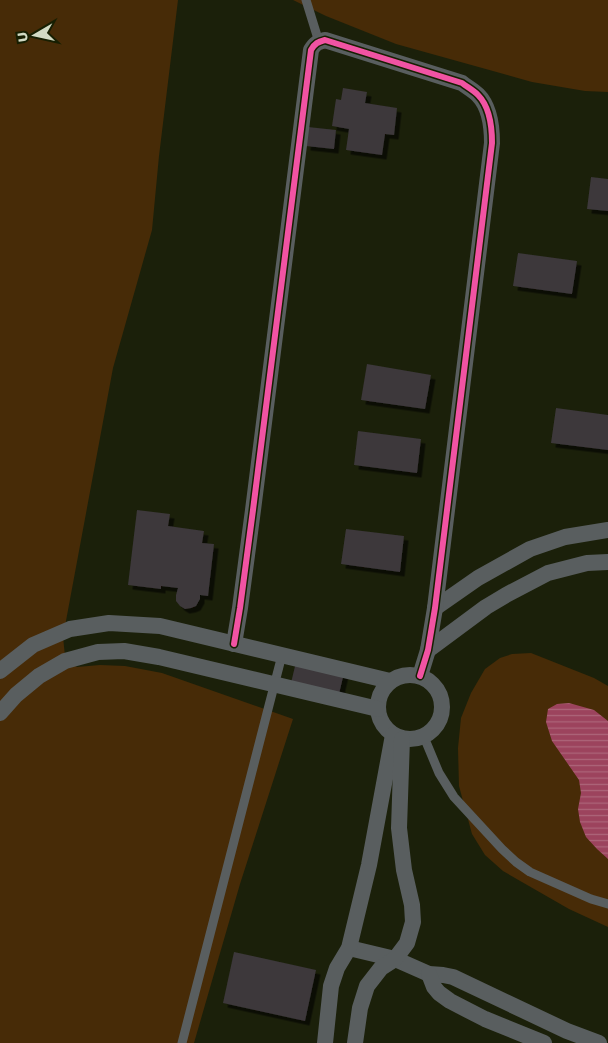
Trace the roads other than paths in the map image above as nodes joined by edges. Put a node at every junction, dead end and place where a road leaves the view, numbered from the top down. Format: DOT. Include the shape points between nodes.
graph roads {
  1 [pos="306,0"];
  2 [pos="318,42"];
  3 [pos="608,530"];
  4 [pos="608,562"];
  5 [pos="435,608"];
  6 [pos="234,644"];
  7 [pos="428,650"];
  8 [pos="282,656"];
  9 [pos="0,671"];
  10 [pos="420,676"];
  11 [pos="390,681"];
  12 [pos="274,685"];
  13 [pos="378,709"];
  14 [pos="0,713"];
  15 [pos="397,737"];
  16 [pos="424,737"];
  17 [pos="608,904"];
  18 [pos="349,948"];
  19 [pos="395,959"];
  20 [pos="429,974"];
  21 [pos="182,1043"];
  22 [pos="324,1043"];
  23 [pos="355,1043"];
  24 [pos="544,1043"];
  25 [pos="599,1043"];
  1 -- 2 [label="lane"];
  2 -- 5 [label="street" via="330,41 462,83 479,95 492,124"];
  2 -- 6 [label="street" via="311,50"];
  3 -- 5 [label="street" via="565,537 530,549 478,578"];
  4 -- 7 [label="street" via="587,563 548,574 486,607"];
  5 -- 7 [label="street"];
  6 -- 8 [label="street"];
  6 -- 9 [label="street" via="160,626 108,622 70,629 33,645"];
  7 -- 10 [label="street"];
  8 -- 11 [label="street"];
  8 -- 12 [label="lane"];
  10 -- 11 [label="street" via="409,674"];
  10 -- 16 [label="street" via="437,689 442,699 440,721"];
  11 -- 13 [label="street" via="378,699"];
  12 -- 13 [label="street"];
  12 -- 14 [label="street" via="159,657 124,651 98,652 65,661 39,676"];
  12 -- 21 [label="lane"];
  13 -- 15 [label="street" via="385,728"];
  15 -- 16 [label="street" via="413,740"];
  15 -- 18 [label="street"];
  15 -- 19 [label="street" via="399,828 413,922 407,943"];
  16 -- 17 [label="lane" via="439,773 454,797 516,862 539,876"];
  18 -- 19 [label="street"];
  18 -- 22 [label="street" via="331,986"];
  19 -- 20 [label="street"];
  19 -- 23 [label="street" via="381,968 367,986"];
  20 -- 24 [label="street" via="434,987 450,1001"];
  20 -- 25 [label="street" via="453,977"];
}
